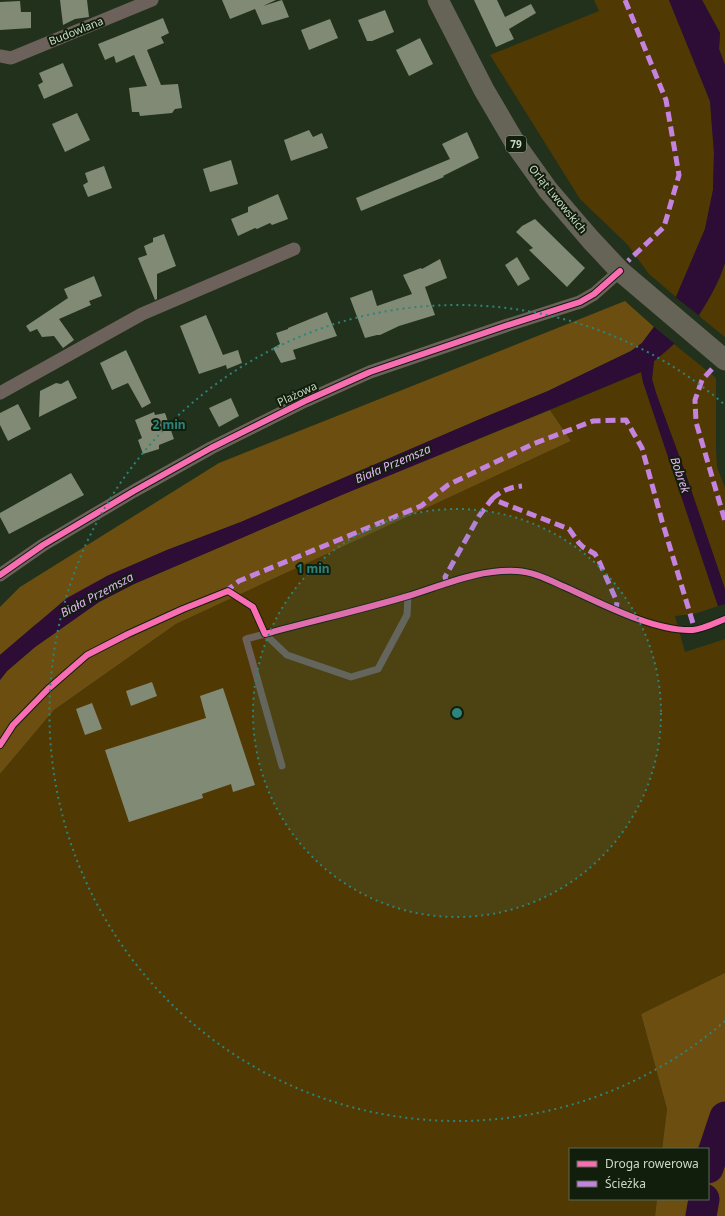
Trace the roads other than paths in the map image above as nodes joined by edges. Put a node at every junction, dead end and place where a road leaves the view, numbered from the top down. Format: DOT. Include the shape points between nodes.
graph roads {
  1 [pos="152,0"];
  2 [pos="438,0"];
  3 [pos="0,56"];
  4 [pos="294,249"];
  5 [pos="620,271"];
  6 [pos="725,360"];
  7 [pos="0,393"];
  8 [pos="0,575"];
  9 [pos="408,596"];
  10 [pos="725,619"];
  11 [pos="264,634"];
  12 [pos="282,766"];
  1 -- 3 [label="street, Budowlana" via="10,58"];
  2 -- 5 [label="main road, Orląt Lwowskich / 79" via="484,90 518,148 548,190"];
  4 -- 7 [label="street" via="142,314"];
  5 -- 6 [label="main road, Orląt Lwowskich / 79"];
  5 -- 8 [label="street, Plażowa" via="594,294 580,302 370,372 305,401 211,448 134,491 43,545"];
  9 -- 10 [label="lane" via="472,575 518,571 535,574 598,603 674,629 695,630"];
  9 -- 11 [label="lane"];
  9 -- 11 [label="lane" via="407,616 378,669 351,677 287,655"];
  11 -- 12 [label="lane" via="246,639"];
}
